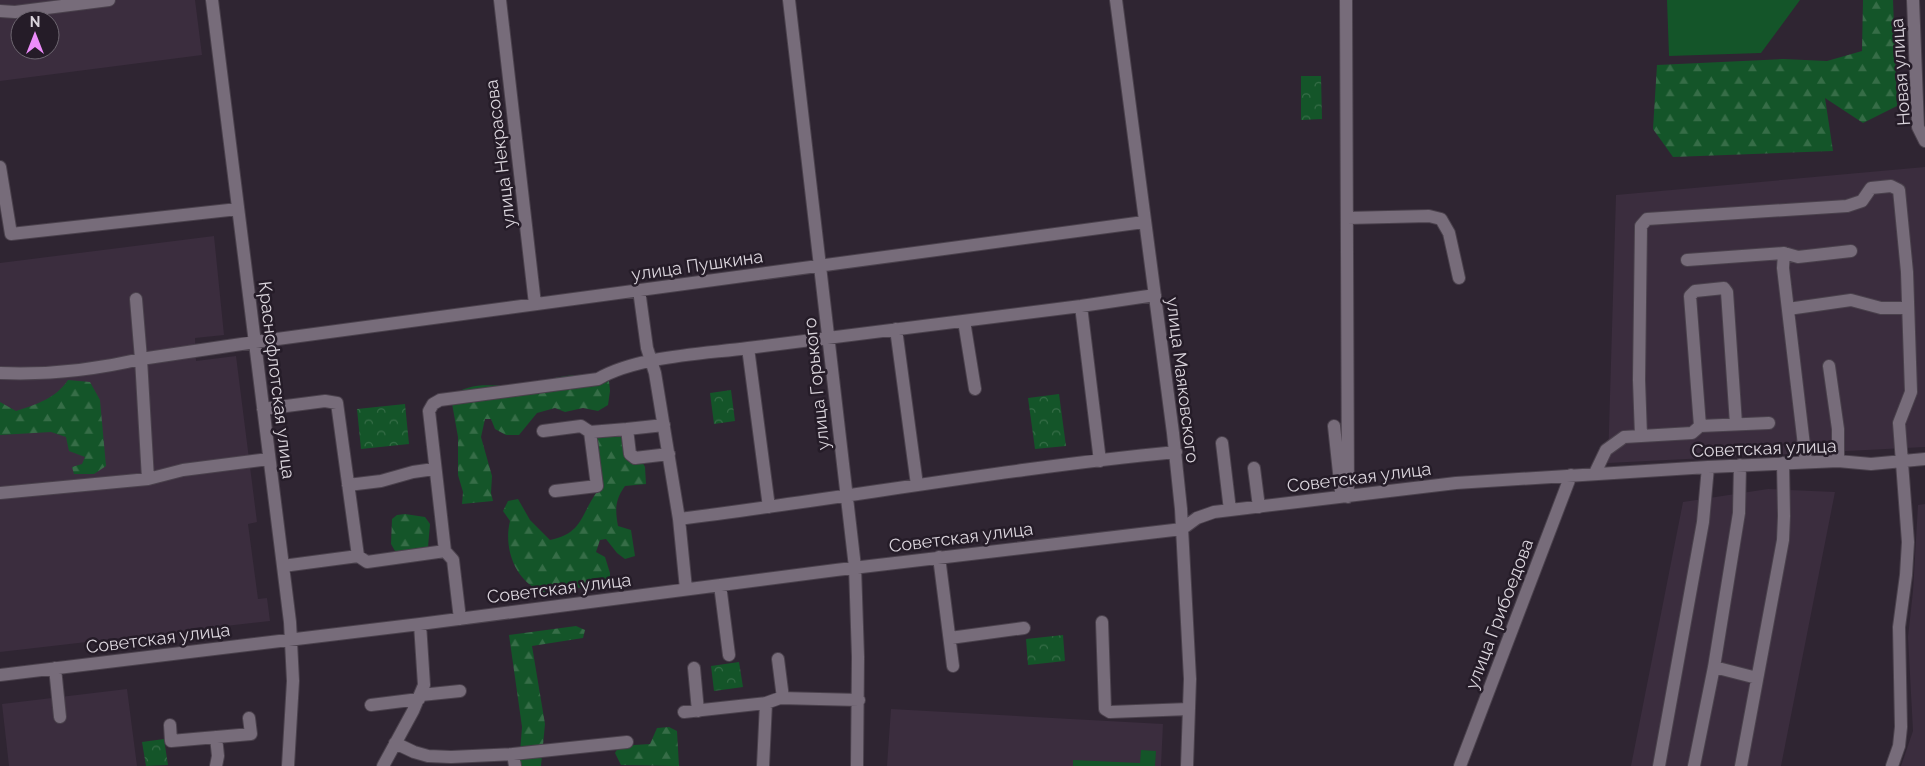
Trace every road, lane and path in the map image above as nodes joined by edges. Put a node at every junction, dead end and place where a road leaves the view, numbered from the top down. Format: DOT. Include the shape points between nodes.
graph roads {
  1 [pos="109,0"];
  2 [pos="212,0"];
  3 [pos="500,0"];
  4 [pos="789,0"];
  5 [pos="1116,0"];
  6 [pos="1346,0"];
  7 [pos="1913,0"];
  8 [pos="64,3"];
  9 [pos="0,11"];
  10 [pos="1925,141"];
  11 [pos="0,167"];
  12 [pos="238,209"];
  13 [pos="1347,218"];
  14 [pos="1144,222"];
  15 [pos="6,234"];
  16 [pos="1851,251"];
  17 [pos="1784,253"];
  18 [pos="1687,260"];
  19 [pos="820,266"];
  20 [pos="1459,278"];
  21 [pos="639,290"];
  22 [pos="1155,295"];
  23 [pos="136,299"];
  24 [pos="535,304"];
  25 [pos="1081,306"];
  26 [pos="1908,308"];
  27 [pos="1788,309"];
  28 [pos="964,320"];
  29 [pos="896,329"];
  30 [pos="829,337"];
  31 [pos="254,342"];
  32 [pos="748,348"];
  33 [pos="141,359"];
  34 [pos="651,361"];
  35 [pos="1829,366"];
  36 [pos="0,373"];
  37 [pos="975,389"];
  38 [pos="263,409"];
  39 [pos="1769,422"];
  40 [pos="664,424"];
  41 [pos="1736,424"];
  42 [pos="1334,426"];
  43 [pos="1700,426"];
  44 [pos="627,429"];
  45 [pos="543,431"];
  46 [pos="590,432"];
  47 [pos="1641,436"];
  48 [pos="1222,443"];
  49 [pos="1176,452"];
  50 [pos="668,454"];
  51 [pos="269,459"];
  52 [pos="1925,459"];
  53 [pos="1100,461"];
  54 [pos="1838,461"];
  55 [pos="1806,462"];
  56 [pos="1901,462"];
  57 [pos="1783,464"];
  58 [pos="1740,466"];
  59 [pos="1708,467"];
  60 [pos="434,468"];
  61 [pos="1254,468"];
  62 [pos="1595,473"];
  63 [pos="1571,475"];
  64 [pos="148,479"];
  65 [pos="348,485"];
  66 [pos="917,485"];
  67 [pos="555,491"];
  68 [pos="0,493"];
  69 [pos="847,497"];
  70 [pos="1345,497"];
  71 [pos="769,507"];
  72 [pos="1259,507"];
  73 [pos="1230,510"];
  74 [pos="679,519"];
  75 [pos="1182,529"];
  76 [pos="445,552"];
  77 [pos="358,556"];
  78 [pos="939,557"];
  79 [pos="283,566"];
  80 [pos="855,567"];
  81 [pos="720,585"];
  82 [pos="686,589"];
  83 [pos="460,619"];
  84 [pos="1102,622"];
  85 [pos="420,624"];
  86 [pos="1024,628"];
  87 [pos="950,638"];
  88 [pos="291,639"];
  89 [pos="729,655"];
  90 [pos="778,659"];
  91 [pos="953,666"];
  92 [pos="1714,667"];
  93 [pos="54,668"];
  94 [pos="694,668"];
  95 [pos="0,675"];
  96 [pos="1757,678"];
  97 [pos="460,691"];
  98 [pos="420,697"];
  99 [pos="784,698"];
  100 [pos="858,700"];
  101 [pos="766,702"];
  102 [pos="371,705"];
  103 [pos="1189,709"];
  104 [pos="698,711"];
  105 [pos="684,712"];
  106 [pos="60,717"];
  107 [pos="249,718"];
  108 [pos="170,725"];
  109 [pos="216,737"];
  110 [pos="627,742"];
  111 [pos="395,743"];
  112 [pos="514,760"];
  113 [pos="216,766"];
  114 [pos="288,766"];
  115 [pos="383,766"];
  116 [pos="763,766"];
  117 [pos="857,766"];
  118 [pos="1188,766"];
  119 [pos="1460,766"];
  120 [pos="1659,766"];
  121 [pos="1694,766"];
  122 [pos="1741,766"];
  123 [pos="1892,766"];
  1 -- 8 [label="street"];
  2 -- 12 [label="street, Краснофлотская улица"];
  3 -- 24 [label="street, улица Некрасова"];
  4 -- 19 [label="street, улица Горького"];
  5 -- 14 [label="street, улица Маяковского"];
  6 -- 13 [label="street"];
  7 -- 10 [label="street, Новая улица" via="1918,127"];
  8 -- 9 [label="street" via="15,12"];
  11 -- 15 [label="street"];
  12 -- 15 [label="street"];
  12 -- 31 [label="street, Краснофлотская улица"];
  13 -- 20 [label="street" via="1429,216 1441,219 1450,233"];
  13 -- 70 [label="street"];
  14 -- 19 [label="street, улица Пушкина"];
  14 -- 22 [label="street, улица Маяковского"];
  16 -- 17 [label="street" via="1798,257"];
  17 -- 18 [label="street"];
  17 -- 27 [label="street"];
  19 -- 21 [label="street, улица Пушкина"];
  19 -- 30 [label="street, улица Горького"];
  21 -- 24 [label="street, улица Пушкина"];
  21 -- 34 [label="street"];
  22 -- 25 [label="street"];
  22 -- 49 [label="street, улица Маяковского"];
  23 -- 33 [label="street"];
  24 -- 31 [label="street, улица Пушкина"];
  25 -- 28 [label="street"];
  25 -- 53 [label="street"];
  26 -- 27 [label="street" via="1881,308 1851,300"];
  26 -- 47 [label="street" via="1899,190 1891,186 1871,188 1862,201 1847,206 1647,219 1641,226"];
  26 -- 56 [label="street" via="1910,392 1899,423"];
  27 -- 55 [label="street"];
  28 -- 29 [label="street"];
  28 -- 37 [label="street"];
  29 -- 30 [label="street"];
  29 -- 66 [label="street"];
  30 -- 32 [label="street"];
  30 -- 69 [label="street, улица Горького"];
  31 -- 33 [label="street, улица Пушкина"];
  31 -- 38 [label="street, Краснофлотская улица"];
  32 -- 34 [label="street"];
  32 -- 71 [label="street"];
  33 -- 36 [label="street, улица Пушкина" via="104,368"];
  33 -- 64 [label="street"];
  34 -- 40 [label="street"];
  34 -- 60 [label="street" via="609,372 598,379 440,400 429,411"];
  35 -- 54 [label="street" via="1838,429"];
  38 -- 51 [label="street, Краснофлотская улица"];
  38 -- 65 [label="street" via="325,401 337,403"];
  39 -- 41 [label="street"];
  40 -- 44 [label="street"];
  40 -- 50 [label="street"];
  41 -- 43 [label="street"];
  41 -- 43 [label="street" via="1727,292 1724,288 1695,291 1690,296"];
  42 -- 70 [label="street"];
  43 -- 47 [label="street" via="1692,434"];
  44 -- 46 [label="street"];
  44 -- 50 [label="street" via="630,454 635,458"];
  45 -- 46 [label="street" via="581,426"];
  46 -- 67 [label="street" via="596,486"];
  47 -- 62 [label="street" via="1624,437 1606,450"];
  48 -- 73 [label="street"];
  49 -- 53 [label="street"];
  49 -- 75 [label="street, улица Маяковского"];
  50 -- 74 [label="street"];
  51 -- 64 [label="street" via="183,470"];
  51 -- 79 [label="street, Краснофлотская улица"];
  52 -- 56 [label="street, Советская улица"];
  53 -- 66 [label="street"];
  54 -- 55 [label="street, Советская улица"];
  54 -- 56 [label="street, Советская улица"];
  55 -- 57 [label="street, Советская улица"];
  56 -- 123 [label="street" via="1908,542 1899,627 1901,728"];
  57 -- 58 [label="street, Советская улица"];
  57 -- 96 [label="street" via="1783,540"];
  58 -- 59 [label="street, Советская улица"];
  58 -- 92 [label="street" via="1739,513"];
  59 -- 62 [label="street, Советская улица"];
  59 -- 120 [label="street" via="1703,522"];
  60 -- 65 [label="street"];
  60 -- 76 [label="street"];
  61 -- 72 [label="street"];
  62 -- 63 [label="street, Советская улица"];
  63 -- 70 [label="street, Советская улица" via="1456,483"];
  63 -- 119 [label="street, улица Грибоедова"];
  64 -- 68 [label="street"];
  65 -- 77 [label="street"];
  66 -- 69 [label="street"];
  69 -- 71 [label="street"];
  69 -- 80 [label="street, улица Горького"];
  70 -- 72 [label="street, Советская улица"];
  71 -- 74 [label="street"];
  72 -- 73 [label="street, Советская улица"];
  73 -- 75 [label="street, Советская улица" via="1197,518"];
  74 -- 82 [label="street"];
  75 -- 78 [label="street, Советская улица"];
  75 -- 103 [label="street, улица Маяковского"];
  76 -- 77 [label="street" via="367,562"];
  76 -- 83 [label="street" via="453,560"];
  77 -- 79 [label="street"];
  78 -- 80 [label="street, Советская улица"];
  78 -- 87 [label="street"];
  79 -- 88 [label="street, Краснофлотская улица"];
  80 -- 81 [label="street, Советская улица"];
  80 -- 100 [label="street, улица Горького"];
  81 -- 82 [label="street, Советская улица"];
  81 -- 89 [label="street"];
  82 -- 83 [label="street, Советская улица"];
  83 -- 85 [label="street, Советская улица"];
  84 -- 103 [label="street" via="1105,709 1110,712"];
  85 -- 88 [label="street, Советская улица"];
  85 -- 98 [label="street" via="424,685"];
  86 -- 87 [label="street" via="1003,637"];
  87 -- 91 [label="street"];
  88 -- 93 [label="street, Советская улица"];
  88 -- 114 [label="street, Краснофлотская улица" via="293,681"];
  90 -- 99 [label="street"];
  92 -- 96 [label="street"];
  92 -- 121 [label="street"];
  93 -- 95 [label="street, Советская улица"];
  93 -- 106 [label="street"];
  94 -- 104 [label="street"];
  96 -- 122 [label="street"];
  97 -- 98 [label="street"];
  98 -- 102 [label="street"];
  98 -- 111 [label="street"];
  99 -- 100 [label="street"];
  99 -- 101 [label="street"];
  100 -- 117 [label="street, улица Горького"];
  101 -- 104 [label="street"];
  101 -- 116 [label="street"];
  103 -- 118 [label="street, улица Маяковского"];
  104 -- 105 [label="street"];
  107 -- 109 [label="street" via="251,734"];
  108 -- 109 [label="street" via="171,741"];
  109 -- 113 [label="street"];
  110 -- 112 [label="street"];
  111 -- 112 [label="street" via="428,756"];
  111 -- 115 [label="street"];
}
